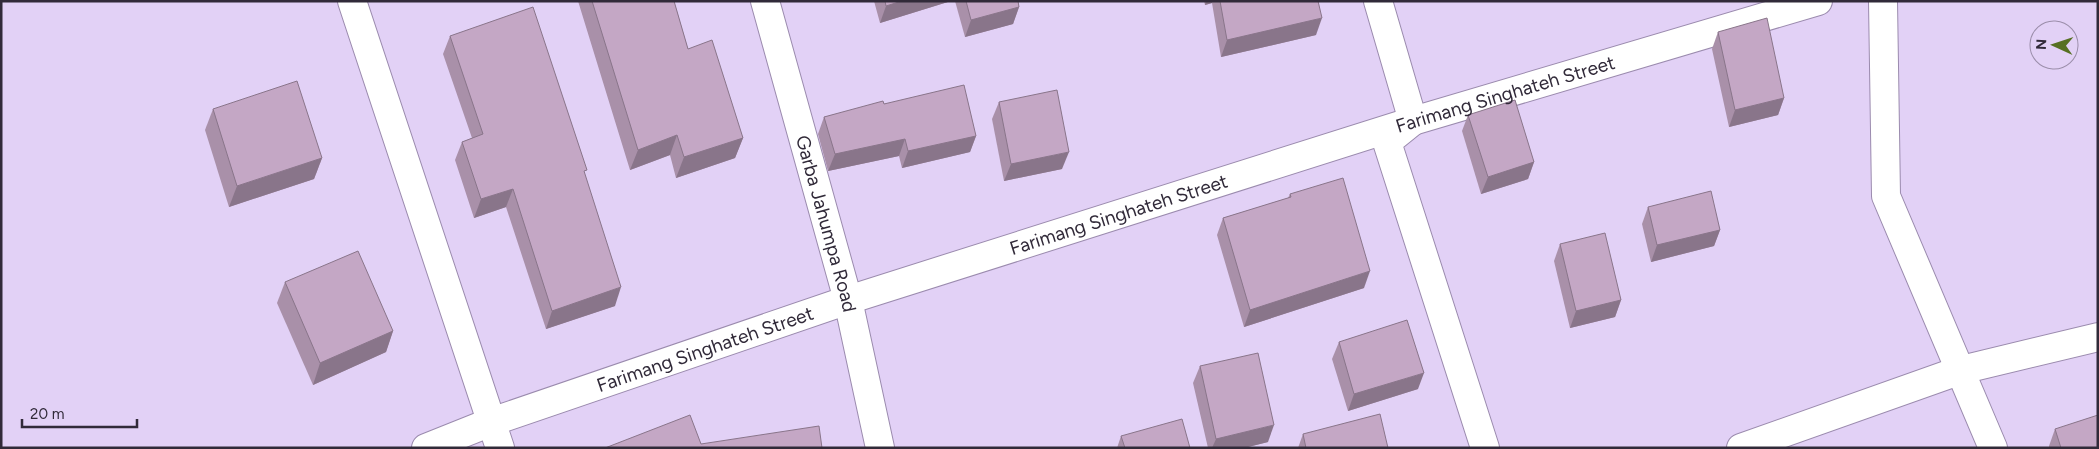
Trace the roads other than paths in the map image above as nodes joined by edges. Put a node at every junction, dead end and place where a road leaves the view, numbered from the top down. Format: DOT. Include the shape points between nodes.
graph roads {
  1 [pos="352,1"];
  2 [pos="764,1"];
  3 [pos="1378,1"];
  4 [pos="1818,1"];
  5 [pos="1883,1"];
  6 [pos="1412,121"];
  7 [pos="848,300"];
  8 [pos="2098,337"];
  9 [pos="1961,370"];
  10 [pos="491,422"];
  11 [pos="426,448"];
  12 [pos="500,448"];
  13 [pos="880,448"];
  14 [pos="1485,448"];
  15 [pos="1741,448"];
  16 [pos="1993,448"];
  1 -- 10 [label="street"];
  2 -- 7 [label="street, Garba Jahumpa Road"];
  3 -- 6 [label="street"];
  4 -- 6 [label="street, Farimang Singhateh Street"];
  5 -- 9 [label="street" via="1886,196"];
  6 -- 7 [label="street, Farimang Singhateh Street"];
  6 -- 14 [label="street" via="1387,142"];
  7 -- 10 [label="street, Farimang Singhateh Street"];
  7 -- 13 [label="street, Garba Jahumpa Road"];
  8 -- 9 [label="street"];
  9 -- 15 [label="street"];
  9 -- 16 [label="street"];
  10 -- 11 [label="street, Farimang Singhateh Street"];
  10 -- 12 [label="street"];
}
